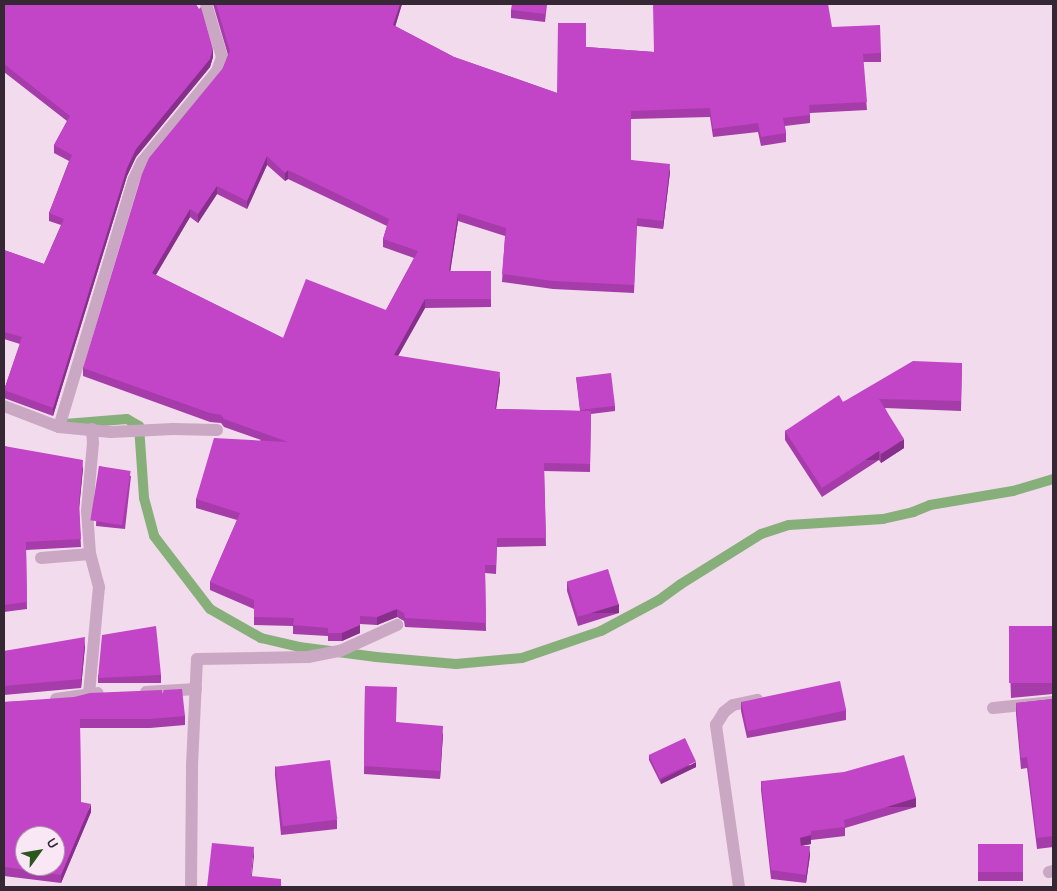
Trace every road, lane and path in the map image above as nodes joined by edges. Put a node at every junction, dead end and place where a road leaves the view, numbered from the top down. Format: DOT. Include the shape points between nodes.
graph roads {
  1 [pos="206,4"];
  2 [pos="4,406"];
  3 [pos="59,427"];
  4 [pos="92,429"];
  5 [pos="216,430"];
  6 [pos="90,554"];
  7 [pos="41,558"];
  8 [pos="397,625"];
  9 [pos="196,689"];
  10 [pos="135,692"];
  11 [pos="108,693"];
  12 [pos="89,694"];
  13 [pos="768,697"];
  14 [pos="43,700"];
  15 [pos="1053,702"];
  16 [pos="993,708"];
  17 [pos="191,887"];
  18 [pos="740,887"];
  1 -- 3 [label="street" via="222,57 220,64 150,150 138,170"];
  2 -- 3 [label="street"];
  3 -- 4 [label="street"];
  4 -- 5 [label="street" via="112,432"];
  4 -- 6 [label="street" via="87,511"];
  6 -- 7 [label="street"];
  6 -- 12 [label="street" via="98,587"];
  8 -- 9 [label="street" via="340,651 308,657 197,659"];
  9 -- 10 [label="street"];
  9 -- 17 [label="street"];
  11 -- 12 [label="street"];
  12 -- 14 [label="street"];
  13 -- 18 [label="street" via="733,705 716,725"];
  15 -- 16 [label="street"];
}
